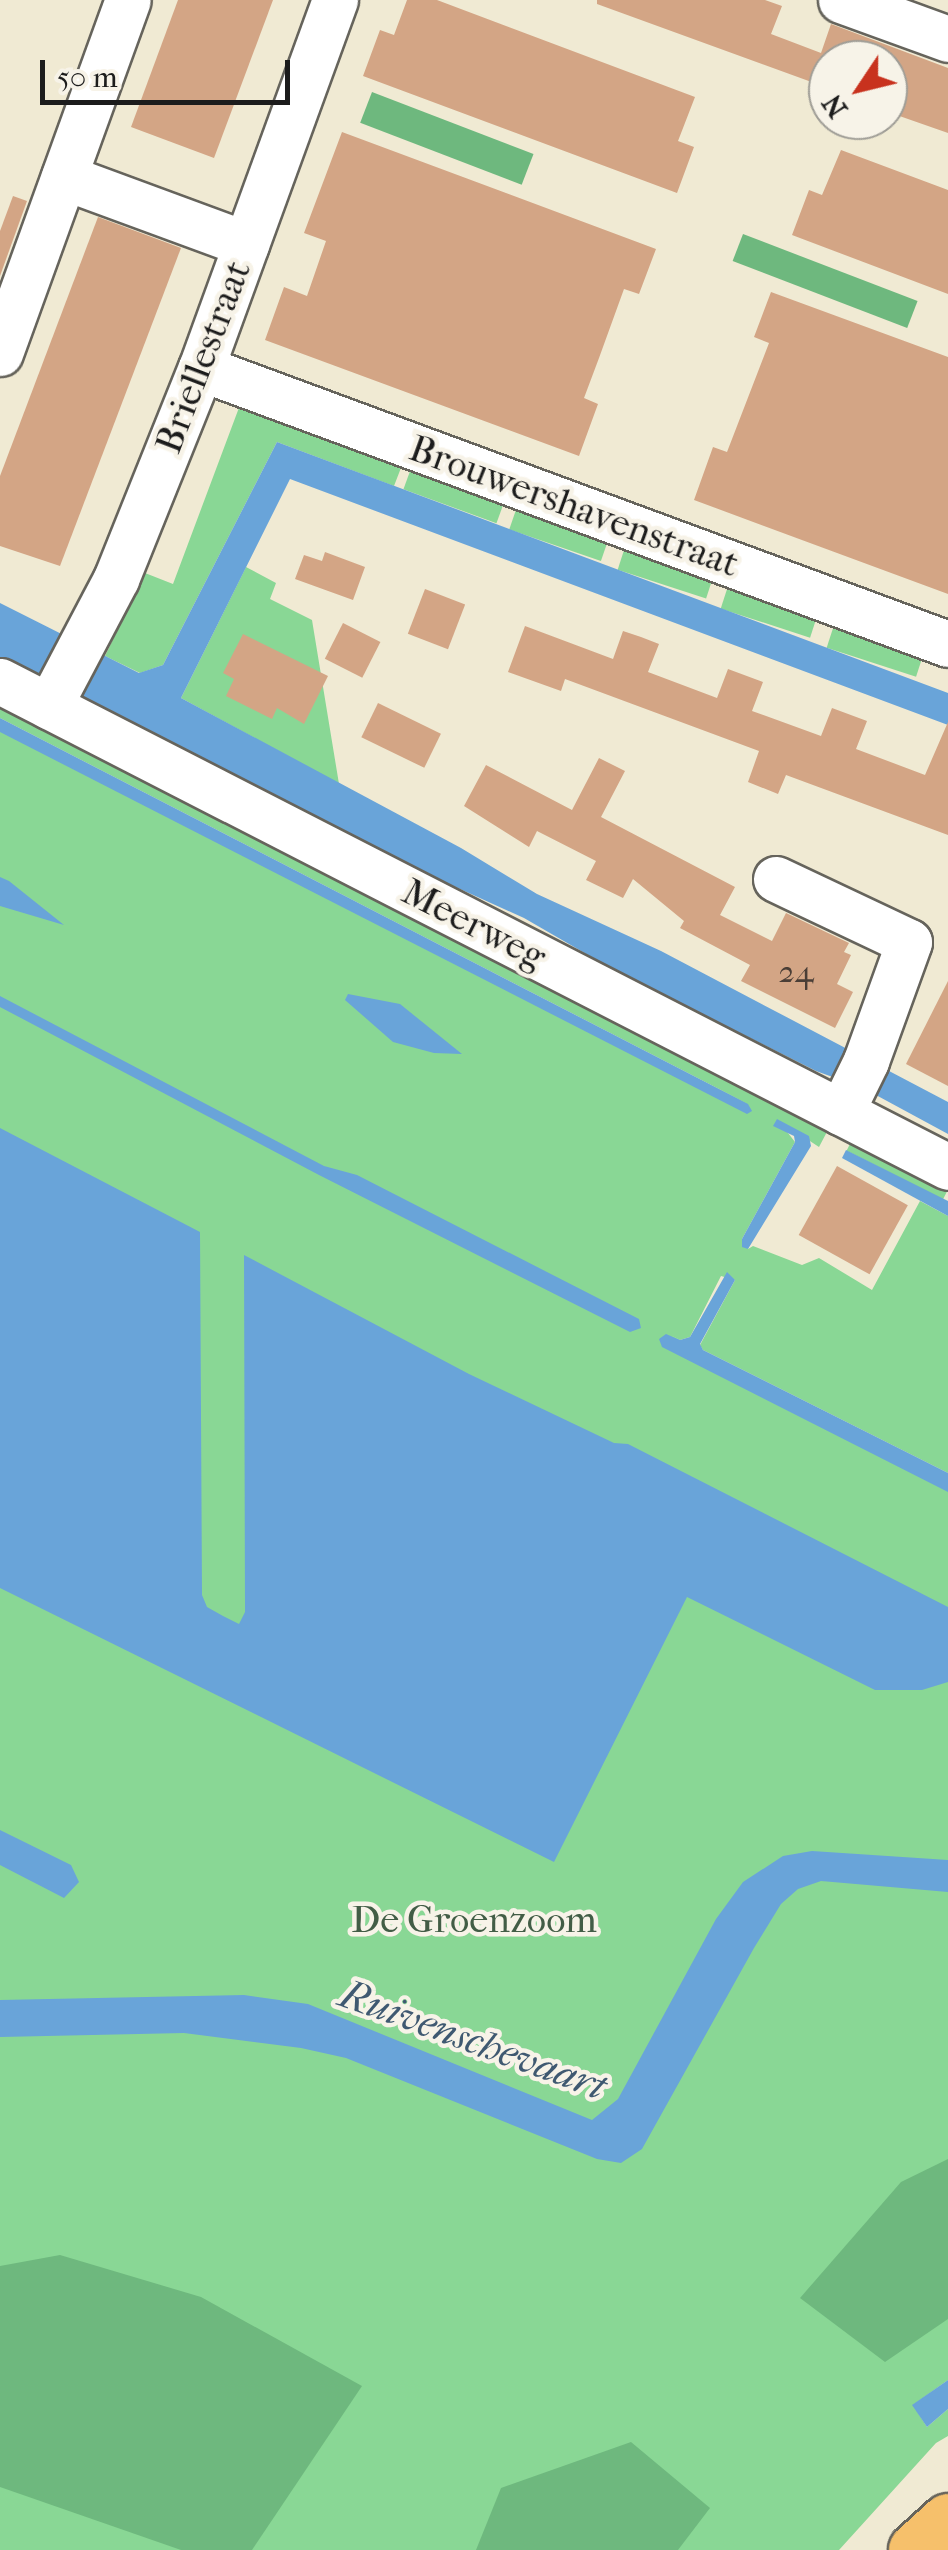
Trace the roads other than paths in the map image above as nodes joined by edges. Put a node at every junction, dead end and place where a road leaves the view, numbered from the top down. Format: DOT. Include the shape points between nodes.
graph roads {
  1 [pos="128,0"];
  2 [pos="335,0"];
  3 [pos="841,0"];
  4 [pos="948,39"];
  5 [pos="64,177"];
  6 [pos="246,244"];
  7 [pos="0,353"];
  8 [pos="200,368"];
  9 [pos="948,644"];
  10 [pos="0,680"];
  11 [pos="52,699"];
  12 [pos="776,879"];
  13 [pos="853,1087"];
  14 [pos="948,1167"];
  15 [pos="948,2521"];
  16 [pos="916,2550"];
  1 -- 5 [label="street"];
  2 -- 6 [label="street, Briellestraat"];
  3 -- 4 [label="street"];
  5 -- 6 [label="street"];
  5 -- 7 [label="street"];
  6 -- 8 [label="street, Briellestraat"];
  8 -- 9 [label="street, Brouwershavenstraat"];
  8 -- 11 [label="street, Briellestraat" via="116,579"];
  10 -- 11 [label="street, Meerweg"];
  11 -- 13 [label="street, Meerweg"];
  12 -- 13 [label="street" via="908,942"];
  13 -- 14 [label="street, Meerweg"];
  15 -- 16 [label="main road"];
}
